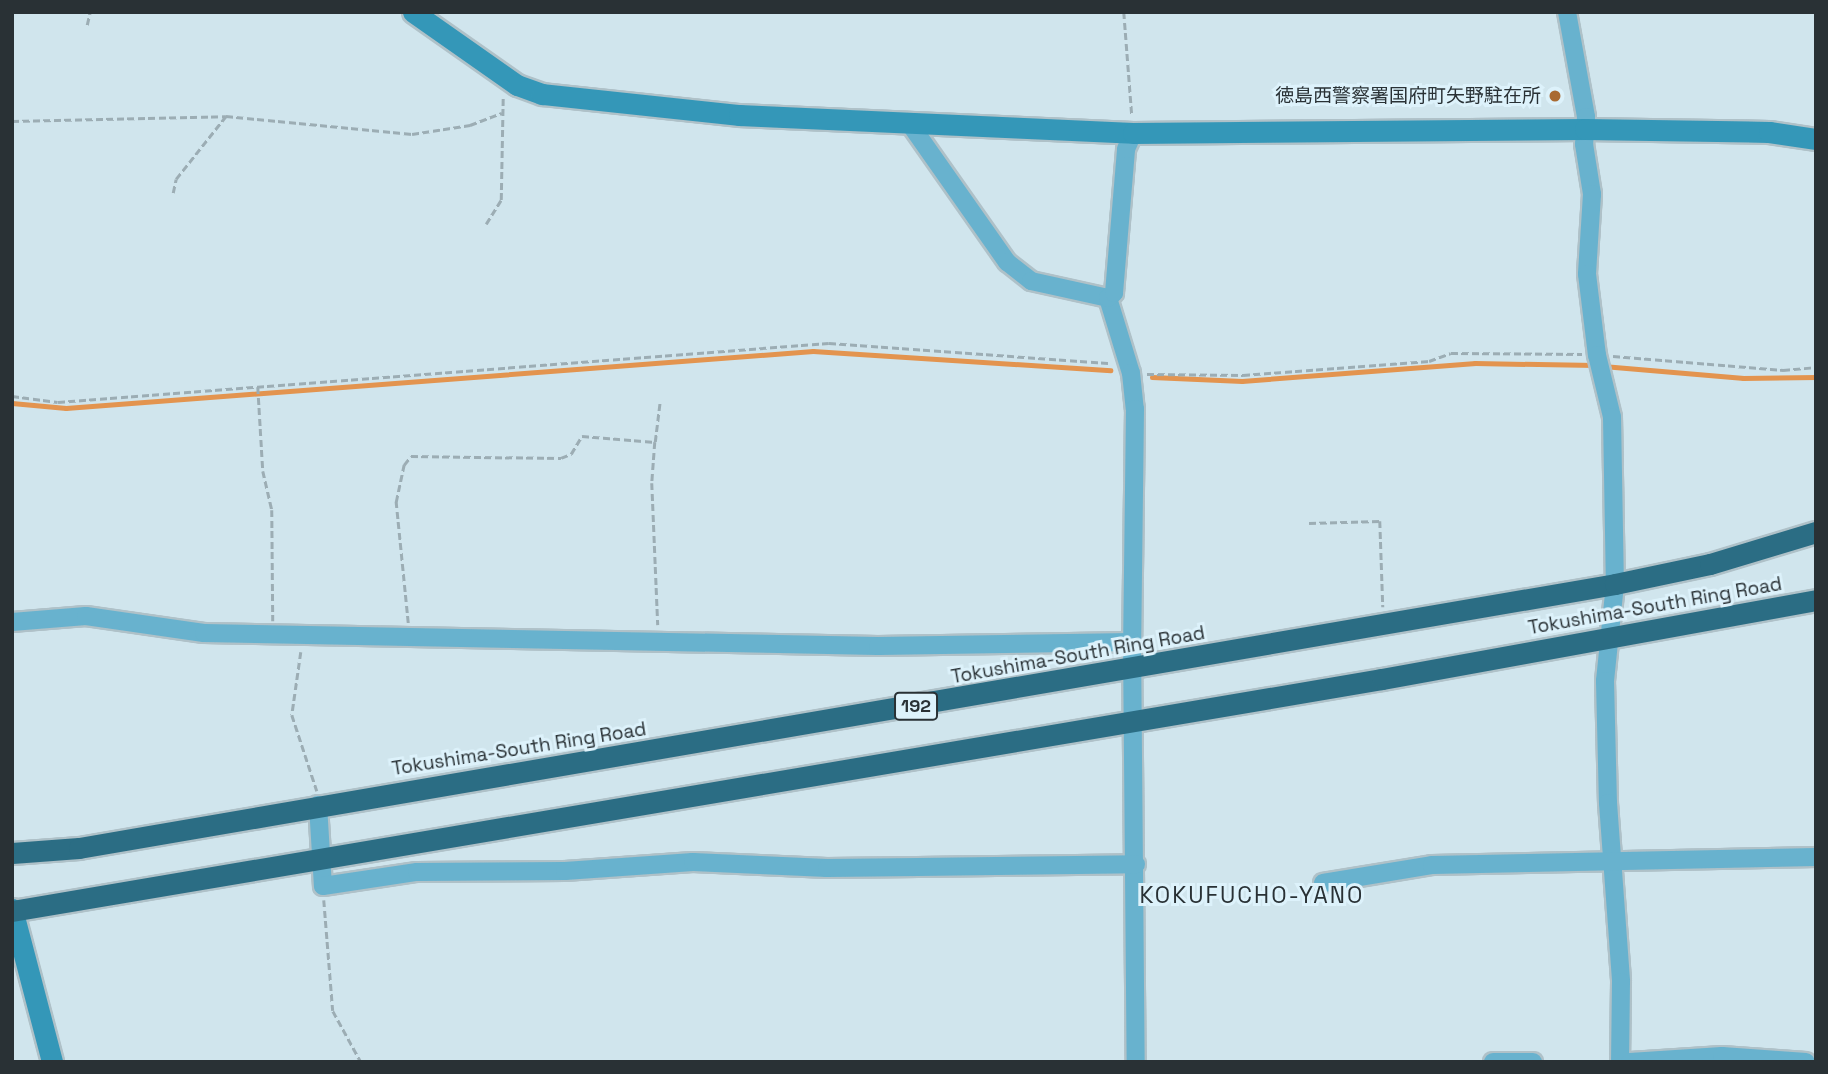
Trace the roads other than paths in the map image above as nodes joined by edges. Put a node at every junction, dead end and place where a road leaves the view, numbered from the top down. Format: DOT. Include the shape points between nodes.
graph roads {
  1 [pos="413,12"];
  2 [pos="1567,12"];
  3 [pos="910,124"];
  4 [pos="1585,129"];
  5 [pos="1133,133"];
  6 [pos="1816,139"];
  7 [pos="1108,298"];
  8 [pos="1816,532"];
  9 [pos="1615,584"];
  10 [pos="1816,600"];
  11 [pos="12,622"];
  12 [pos="1607,638"];
  13 [pos="1132,642"];
  14 [pos="1132,670"];
  15 [pos="1132,722"];
  16 [pos="318,805"];
  17 [pos="12,853"];
  18 [pos="1816,857"];
  19 [pos="322,858"];
  20 [pos="1613,860"];
  21 [pos="1136,864"];
  22 [pos="1323,883"];
  23 [pos="12,910"];
  24 [pos="1500,1061"];
  25 [pos="51,1062"];
  26 [pos="1136,1062"];
  27 [pos="1533,1062"];
  28 [pos="1620,1062"];
  29 [pos="1630,1062"];
  30 [pos="1806,1062"];
  1 -- 3 [label="street" via="505,77 542,94 788,119"];
  2 -- 4 [label="street"];
  3 -- 5 [label="street"];
  3 -- 7 [label="street" via="1007,262 1031,281"];
  4 -- 5 [label="street"];
  4 -- 6 [label="street" via="1769,132"];
  4 -- 9 [label="street" via="1592,194 1587,274 1612,418"];
  5 -- 7 [label="street" via="1126,149 1114,293"];
  7 -- 13 [label="street" via="1130,369 1135,409"];
  8 -- 9 [label="highway, Tokushima-South Ring Road / 192" via="1710,564"];
  9 -- 12 [label="street"];
  9 -- 14 [label="highway, Tokushima-South Ring Road / 192"];
  10 -- 12 [label="highway, Tokushima-South Ring Road"];
  11 -- 13 [label="street" via="86,616 204,633 878,646"];
  12 -- 15 [label="highway, Tokushima-South Ring Road"];
  12 -- 20 [label="street"];
  13 -- 14 [label="street"];
  14 -- 15 [label="street"];
  14 -- 16 [label="highway, Tokushima-South Ring Road / 192"];
  15 -- 19 [label="highway, Tokushima-South Ring Road"];
  15 -- 21 [label="street"];
  16 -- 17 [label="highway, Tokushima-South Ring Road / 192" via="79,848"];
  16 -- 19 [label="street"];
  18 -- 20 [label="street"];
  19 -- 21 [label="street" via="323,886 417,872 694,862 827,868"];
  19 -- 23 [label="highway, Tokushima-South Ring Road"];
  20 -- 22 [label="street" via="1432,865"];
  20 -- 28 [label="street" via="1621,982"];
  21 -- 26 [label="street"];
  23 -- 25 [label="street"];
  24 -- 27 [label="street"];
  29 -- 30 [label="street" via="1722,1056"];
}
